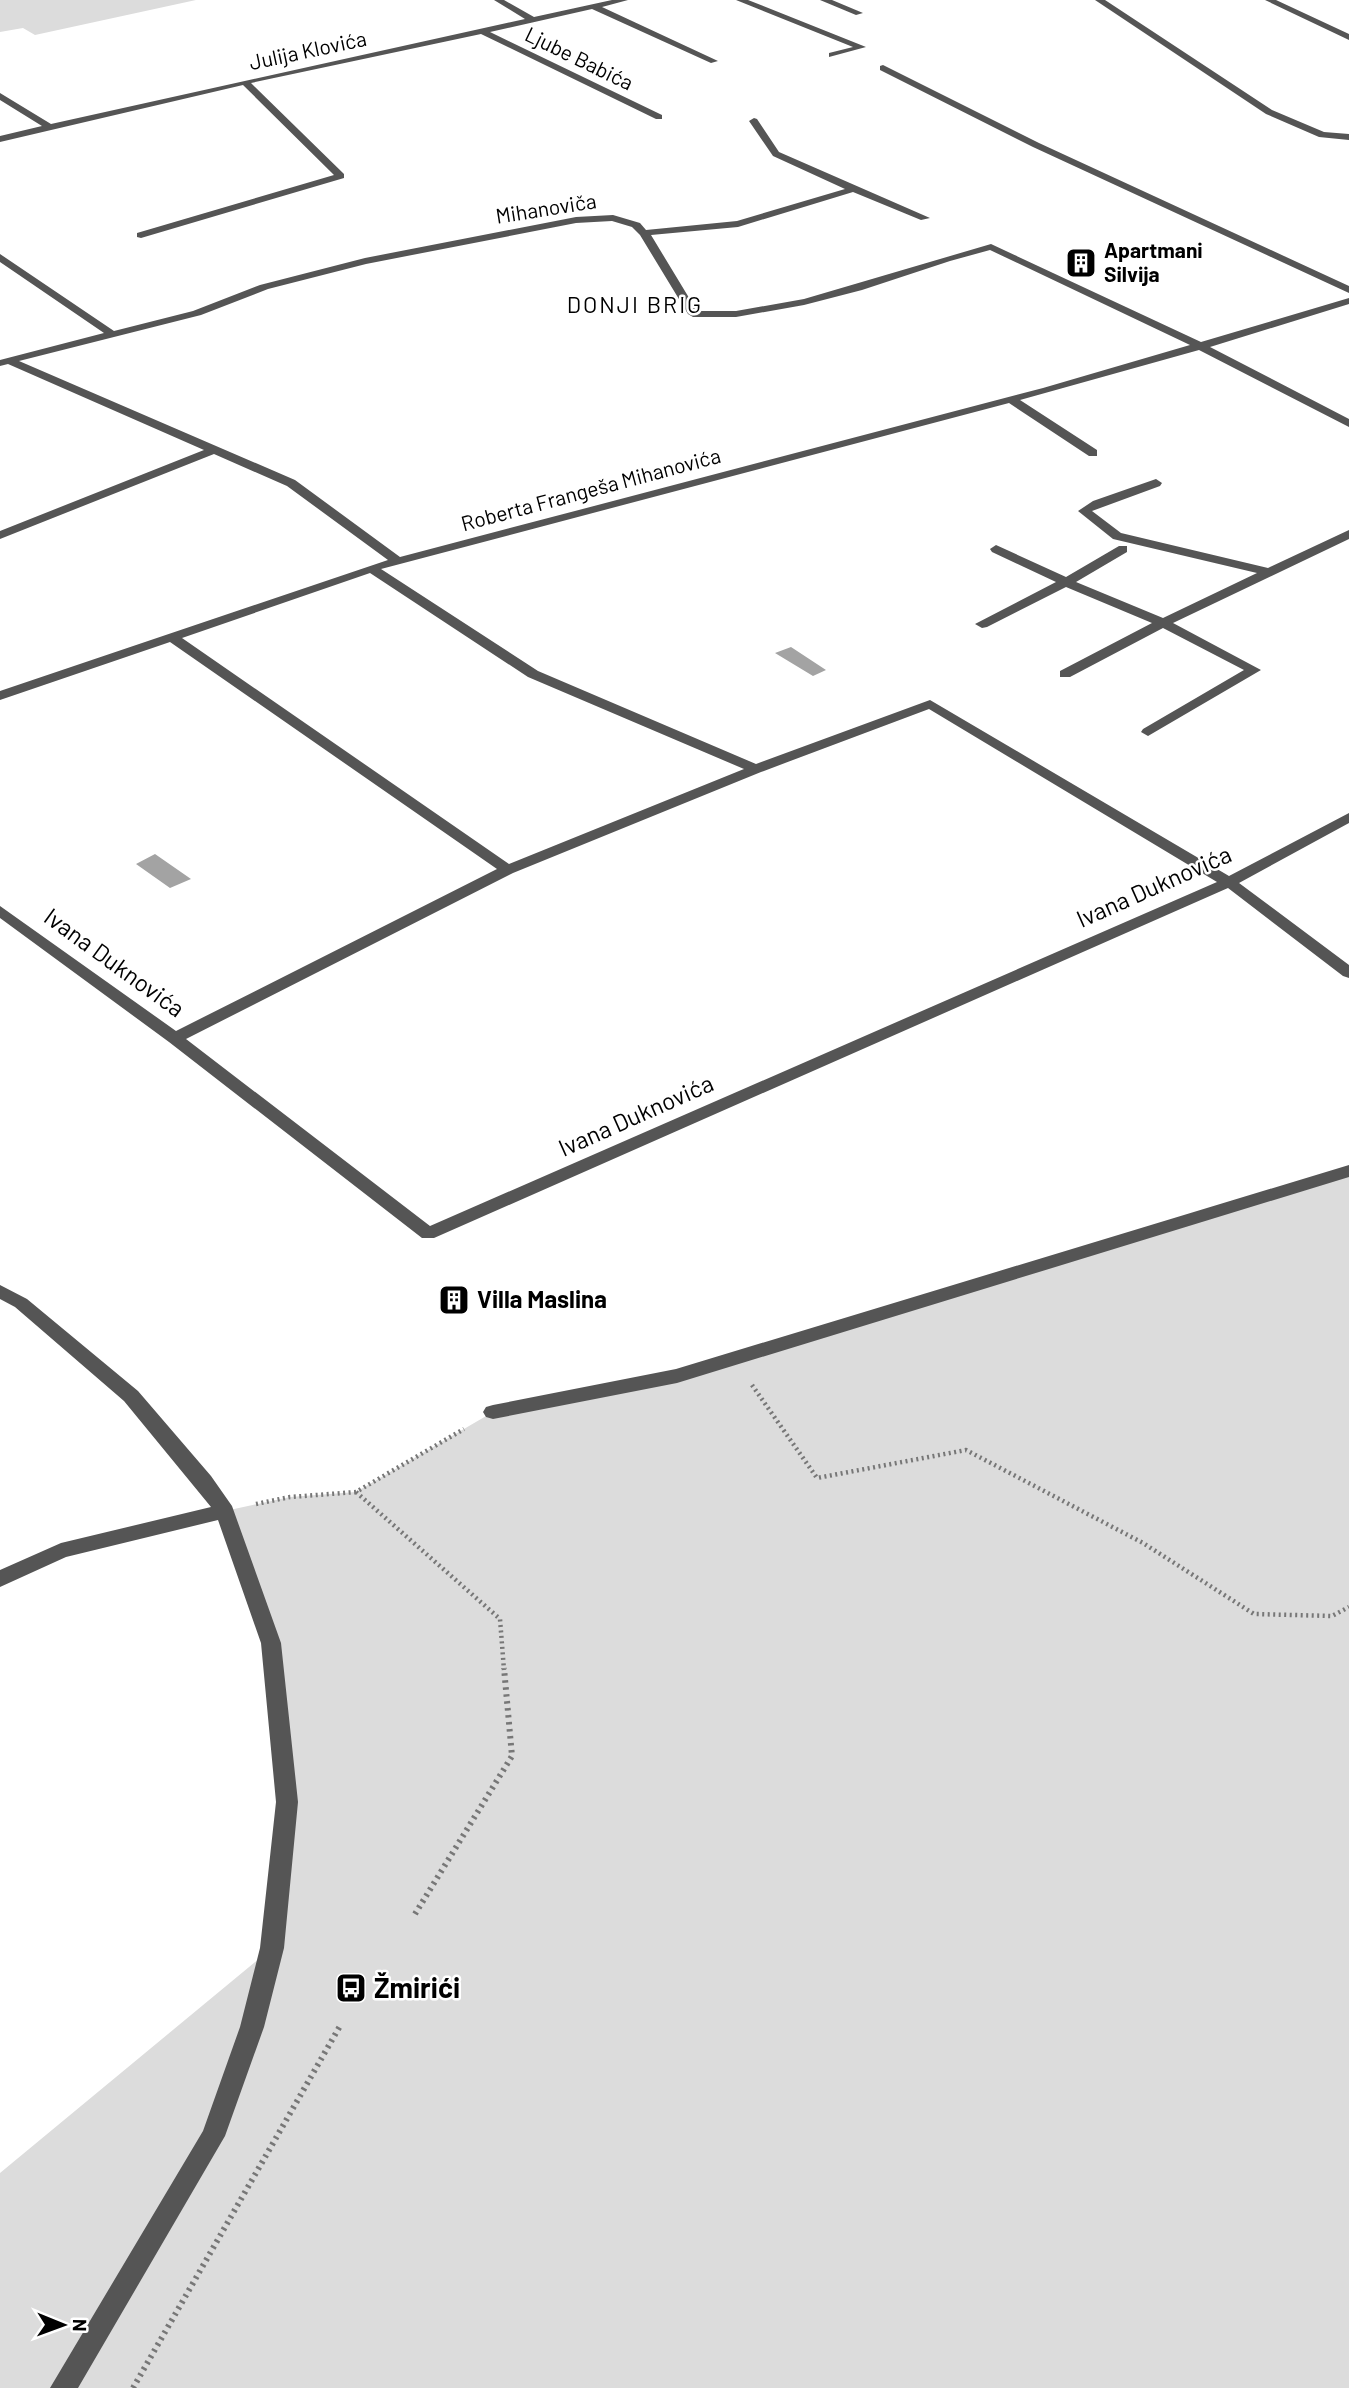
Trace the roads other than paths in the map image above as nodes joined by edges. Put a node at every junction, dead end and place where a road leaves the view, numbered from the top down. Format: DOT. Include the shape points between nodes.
graph roads {
  1 [pos="498,0"];
  2 [pos="624,0"];
  3 [pos="740,0"];
  4 [pos="824,0"];
  5 [pos="1099,0"];
  6 [pos="1269,0"];
  7 [pos="594,8"];
  8 [pos="859,13"];
  9 [pos="536,21"];
  10 [pos="484,32"];
  11 [pos="1349,37"];
  12 [pos="832,55"];
  13 [pos="714,61"];
  14 [pos="883,68"];
  15 [pos="245,82"];
  16 [pos="0,96"];
  17 [pos="659,117"];
  18 [pos="754,121"];
  19 [pos="48,126"];
  20 [pos="1322,135"];
  21 [pos="1349,137"];
  22 [pos="0,139"];
  23 [pos="1349,147"];
  24 [pos="854,189"];
  25 [pos="925,218"];
  26 [pos="644,233"];
  27 [pos="141,235"];
  28 [pos="978,242"];
  29 [pos="990,247"];
  30 [pos="0,257"];
  31 [pos="1349,290"];
  32 [pos="1349,301"];
  33 [pos="112,334"];
  34 [pos="1200,346"];
  35 [pos="5,362"];
  36 [pos="1012,400"];
  37 [pos="1349,424"];
  38 [pos="217,449"];
  39 [pos="1093,453"];
  40 [pos="1156,483"];
  41 [pos="1349,534"];
  42 [pos="0,535"];
  43 [pos="996,549"];
  44 [pos="1123,549"];
  45 [pos="398,561"];
  46 [pos="371,568"];
  47 [pos="1269,572"];
  48 [pos="1066,582"];
  49 [pos="1163,622"];
  50 [pos="982,624"];
  51 [pos="172,637"];
  52 [pos="1065,674"];
  53 [pos="0,696"];
  54 [pos="1148,732"];
  55 [pos="756,769"];
  56 [pos="1349,817"];
  57 [pos="508,870"];
  58 [pos="1229,882"];
  59 [pos="0,911"];
  60 [pos="1349,973"];
  61 [pos="175,1038"];
  62 [pos="1349,1171"];
  63 [pos="0,1291"];
  64 [pos="493,1412"];
  65 [pos="225,1511"];
  66 [pos="0,1579"];
  67 [pos="63,2388"];
  1 -- 9 [label="street"];
  2 -- 7 [label="street, Julija Klovića"];
  3 -- 12 [label="street" via="862,47"];
  4 -- 8 [label="street"];
  5 -- 20 [label="street" via="1269,111"];
  6 -- 11 [label="street"];
  7 -- 9 [label="street, Julija Klovića"];
  7 -- 13 [label="street"];
  9 -- 10 [label="street, Julija Klovića"];
  10 -- 15 [label="street, Julija Klovića"];
  10 -- 17 [label="street, Ljube Babića"];
  14 -- 31 [label="street" via="1036,145"];
  15 -- 19 [label="street, Julija Klovića"];
  15 -- 27 [label="street" via="341,176"];
  16 -- 19 [label="street"];
  18 -- 24 [label="street" via="776,154"];
  19 -- 22 [label="street, Julija Klovića"];
  20 -- 21 [label="street"];
  20 -- 23 [label="street"];
  24 -- 25 [label="street"];
  24 -- 26 [label="street" via="738,224"];
  26 -- 29 [label="street" via="693,314 709,317 798,304"];
  26 -- 33 [label="street, Mihanoviča" via="636,225 613,218 527,229 365,261"];
  28 -- 29 [label="street"];
  29 -- 34 [label="street"];
  30 -- 33 [label="street"];
  32 -- 34 [label="street, Roberta Frangeša Mihanovića"];
  33 -- 35 [label="street, Mihanoviča"];
  34 -- 36 [label="street, Roberta Frangeša Mihanovića"];
  34 -- 37 [label="street"];
  35 -- 38 [label="street"];
  36 -- 39 [label="street"];
  36 -- 45 [label="street, Roberta Frangeša Mihanovića"];
  38 -- 42 [label="street"];
  38 -- 45 [label="street" via="291,483"];
  40 -- 47 [label="street" via="1084,511 1117,536"];
  41 -- 47 [label="street"];
  43 -- 48 [label="street"];
  44 -- 48 [label="street"];
  45 -- 46 [label="street, Roberta Frangeša Mihanovića"];
  46 -- 51 [label="street, Roberta Frangeša Mihanovića"];
  46 -- 55 [label="street" via="533,674"];
  47 -- 49 [label="street"];
  48 -- 49 [label="street"];
  48 -- 50 [label="street"];
  49 -- 52 [label="street"];
  49 -- 54 [label="street" via="1254,670"];
  51 -- 53 [label="street, Roberta Frangeša Mihanovića"];
  51 -- 57 [label="street"];
  55 -- 57 [label="street"];
  55 -- 58 [label="street" via="930,704"];
  56 -- 58 [label="street, Ivana Duknovića"];
  57 -- 61 [label="street"];
  58 -- 60 [label="street"];
  58 -- 61 [label="street, Ivana Duknovića" via="428,1234"];
  59 -- 61 [label="street, Ivana Duknovića"];
  62 -- 64 [label="street" via="677,1376"];
  63 -- 65 [label="street" via="21,1303 131,1396"];
  65 -- 66 [label="street" via="61,1551"];
  65 -- 67 [label="street" via="271,1643 286,1802 272,1948 252,2027 213,2136"];
}
